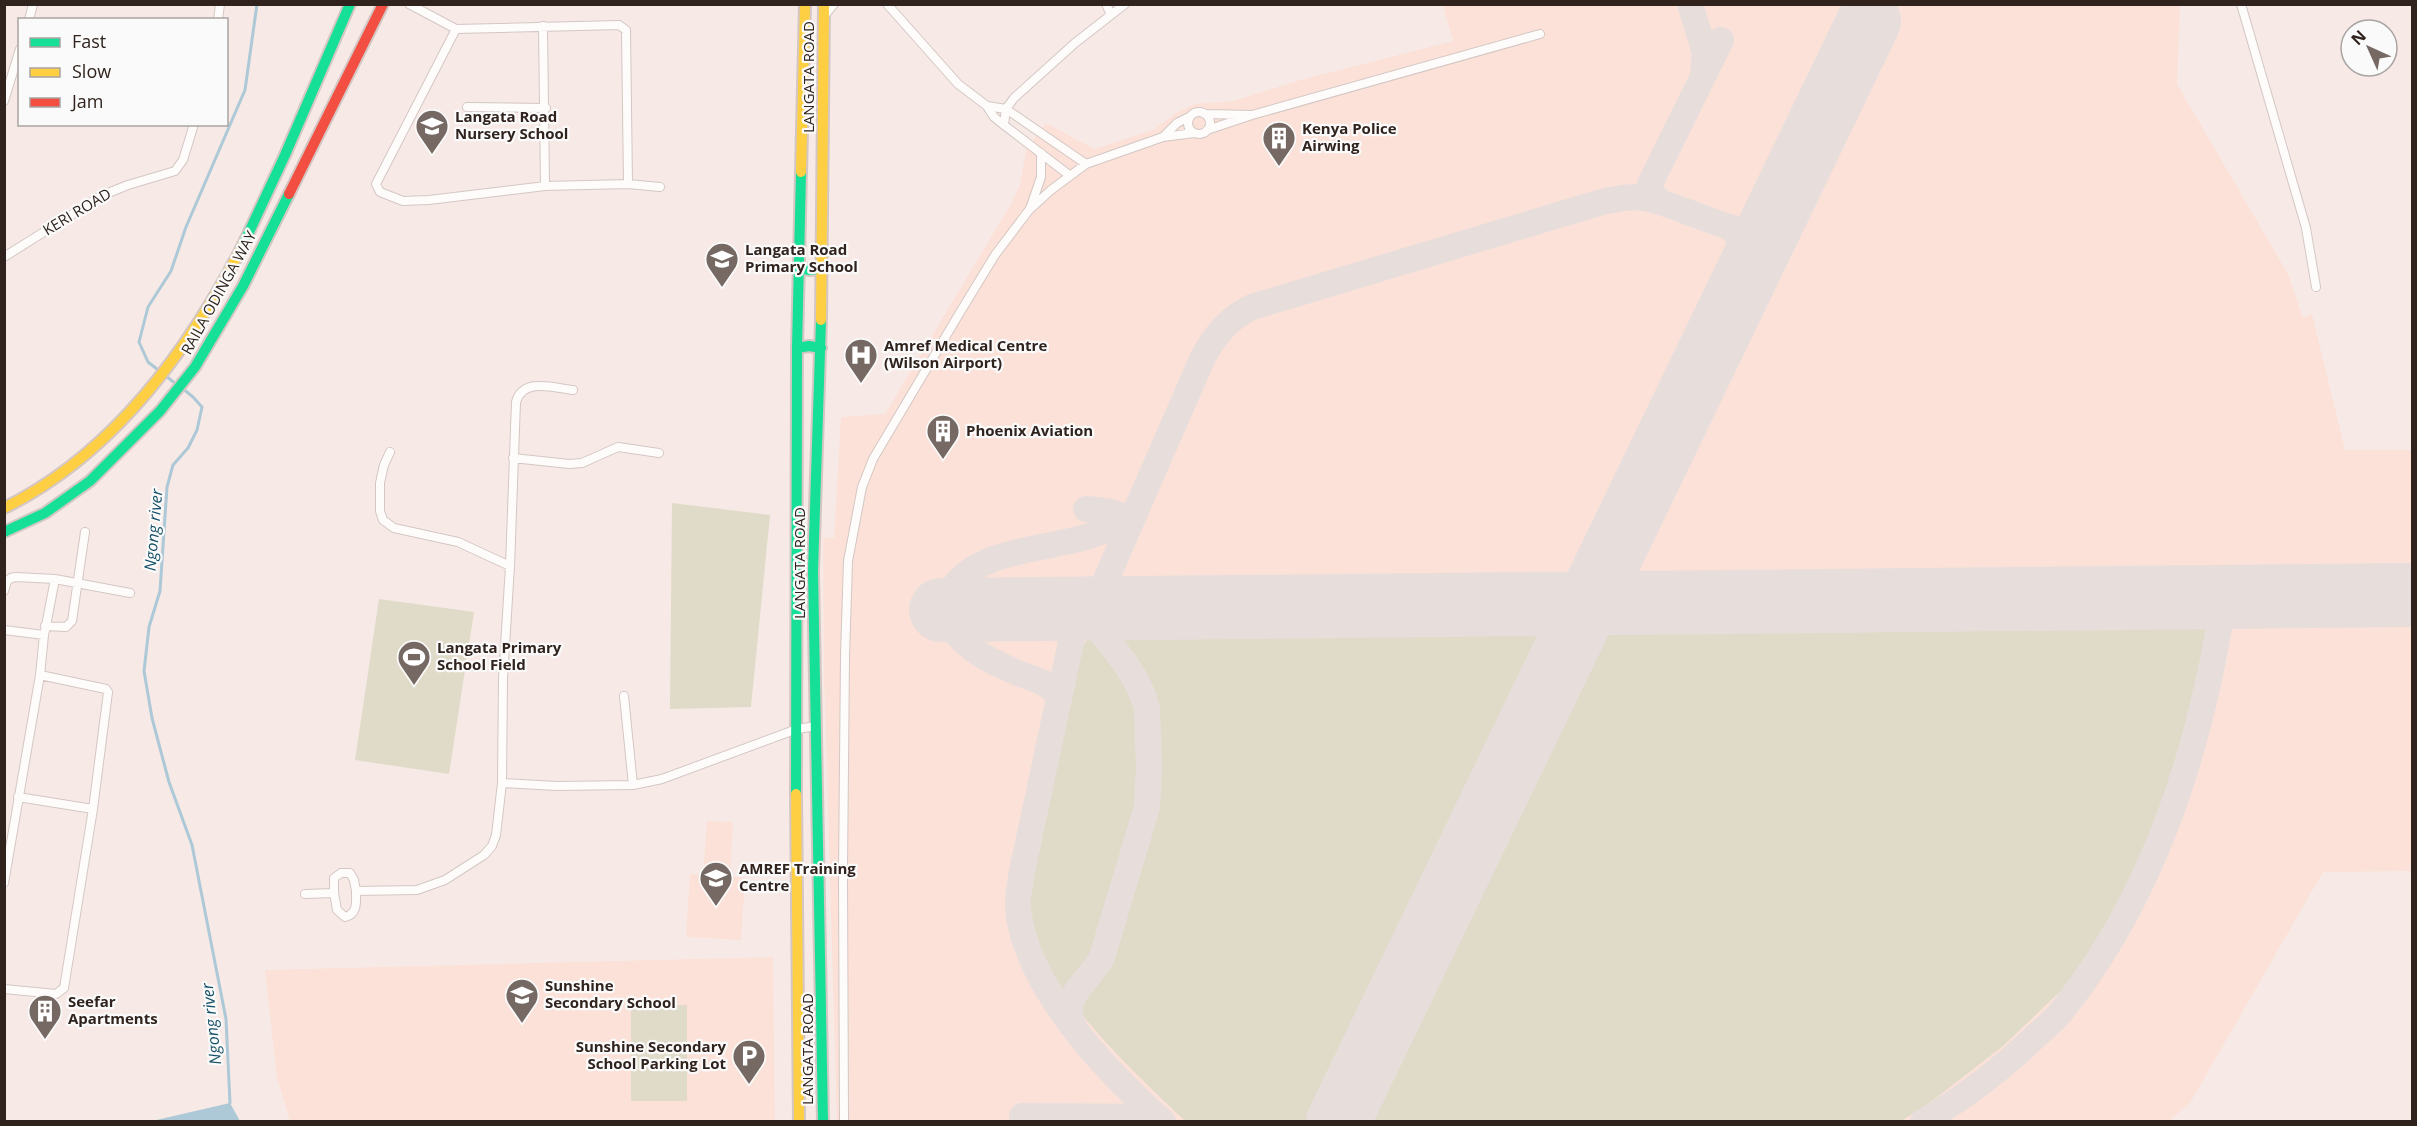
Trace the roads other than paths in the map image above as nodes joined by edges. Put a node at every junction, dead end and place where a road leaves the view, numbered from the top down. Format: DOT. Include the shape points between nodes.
graph roads {
  1 [pos="350,4"];
  2 [pos="383,4"];
  3 [pos="410,4"];
  4 [pos="806,4"];
  5 [pos="834,4"];
  6 [pos="887,4"];
  7 [pos="1106,4"];
  8 [pos="1125,4"];
  9 [pos="2241,4"];
  10 [pos="824,10"];
  11 [pos="1111,15"];
  12 [pos="543,26"];
  13 [pos="456,29"];
  14 [pos="1540,34"];
  15 [pos="18,55"];
  16 [pos="15,63"];
  17 [pos="4,64"];
  18 [pos="4,101"];
  19 [pos="987,106"];
  20 [pos="467,107"];
  21 [pos="546,108"];
  22 [pos="1006,109"];
  23 [pos="1205,114"];
  24 [pos="1252,115"];
  25 [pos="1189,117"];
  26 [pos="1004,125"];
  27 [pos="193,126"];
  28 [pos="1207,130"];
  29 [pos="1194,133"];
  30 [pos="1163,137"];
  31 [pos="1041,153"];
  32 [pos="284,154"];
  33 [pos="304,162"];
  34 [pos="1086,164"];
  35 [pos="1070,175"];
  36 [pos="628,184"];
  37 [pos="545,186"];
  38 [pos="660,187"];
  39 [pos="1029,210"];
  40 [pos="4,257"];
  41 [pos="798,268"];
  42 [pos="823,268"];
  43 [pos="2316,287"];
  44 [pos="797,348"];
  45 [pos="821,348"];
  46 [pos="573,390"];
  47 [pos="390,452"];
  48 [pos="659,453"];
  49 [pos="513,458"];
  50 [pos="4,508"];
  51 [pos="4,532"];
  52 [pos="85,532"];
  53 [pos="510,566"];
  54 [pos="55,579"];
  55 [pos="77,583"];
  56 [pos="4,591"];
  57 [pos="130,593"];
  58 [pos="45,626"];
  59 [pos="4,630"];
  60 [pos="44,635"];
  61 [pos="40,675"];
  62 [pos="624,696"];
  63 [pos="816,726"];
  64 [pos="797,729"];
  65 [pos="502,783"];
  66 [pos="633,785"];
  67 [pos="18,797"];
  68 [pos="93,809"];
  69 [pos="4,883"];
  70 [pos="356,891"];
  71 [pos="334,893"];
  72 [pos="305,894"];
  73 [pos="4,989"];
  74 [pos="799,1122"];
  75 [pos="823,1122"];
  76 [pos="844,1122"];
  1 -- 32 [label="main road, RAILA ODINGA WAY"];
  2 -- 33 [label="main road, RAILA ODINGA WAY"];
  3 -- 13 [label="street"];
  4 -- 41 [label="main road, LANGATA ROAD"];
  5 -- 10 [label="street"];
  6 -- 19 [label="street" via="958,84"];
  7 -- 11 [label="street"];
  8 -- 11 [label="street"];
  9 -- 43 [label="street" via="2306,228"];
  10 -- 42 [label="main road, LANGATA ROAD"];
  11 -- 22 [label="street" via="1028,84"];
  12 -- 13 [label="street"];
  12 -- 21 [label="street"];
  12 -- 36 [label="street" via="619,25 626,30"];
  13 -- 37 [label="street" via="377,187 387,196 403,201"];
  14 -- 24 [label="street"];
  15 -- 16 [label="street"];
  16 -- 17 [label="street"];
  16 -- 18 [label="street"];
  19 -- 22 [label="street"];
  19 -- 26 [label="street"];
  20 -- 21 [label="street"];
  21 -- 37 [label="street"];
  22 -- 26 [label="street"];
  22 -- 34 [label="street"];
  23 -- 24 [label="street"];
  23 -- 25 [label="street"];
  23 -- 28 [label="street" via="1210,124"];
  24 -- 28 [label="street"];
  25 -- 29 [label="street" via="1188,125"];
  25 -- 30 [label="street"];
  26 -- 31 [label="street"];
  27 -- 40 [label="street, KERI ROAD" via="183,160 175,171 103,195"];
  28 -- 29 [label="street"];
  29 -- 30 [label="street"];
  30 -- 34 [label="street"];
  31 -- 35 [label="street"];
  31 -- 39 [label="street" via="1041,177"];
  32 -- 33 [label="main road"];
  32 -- 50 [label="main road, RAILA ODINGA WAY" via="249,234 211,304 166,368 109,434 67,471"];
  33 -- 51 [label="main road, RAILA ODINGA WAY" via="243,286 183,382 133,440 90,481 45,513"];
  34 -- 35 [label="street"];
  35 -- 39 [label="street"];
  36 -- 37 [label="street"];
  36 -- 38 [label="street"];
  39 -- 76 [label="street" via="995,255 873,459 856,512 848,561 845,656"];
  41 -- 42 [label="main road"];
  41 -- 44 [label="main road, LANGATA ROAD"];
  42 -- 45 [label="main road, LANGATA ROAD"];
  44 -- 45 [label="main road"];
  44 -- 64 [label="main road, LANGATA ROAD"];
  45 -- 63 [label="main road, LANGATA ROAD" via="813,571"];
  46 -- 49 [label="street" via="536,385 518,395"];
  47 -- 53 [label="street" via="380,483 383,520 394,528 458,542"];
  48 -- 49 [label="street" via="618,447 582,463 569,464"];
  49 -- 53 [label="street"];
  52 -- 55 [label="street"];
  53 -- 65 [label="street"];
  54 -- 55 [label="street"];
  54 -- 56 [label="street" via="11,578"];
  54 -- 58 [label="street"];
  55 -- 57 [label="street"];
  55 -- 58 [label="street" via="72,621 66,627"];
  58 -- 60 [label="street"];
  59 -- 60 [label="street"];
  60 -- 61 [label="street"];
  61 -- 67 [label="street"];
  61 -- 68 [label="street" via="108,692"];
  62 -- 66 [label="street"];
  63 -- 64 [label="street"];
  63 -- 75 [label="main road, LANGATA ROAD"];
  64 -- 66 [label="street" via="662,779"];
  64 -- 74 [label="main road, LANGATA ROAD"];
  65 -- 66 [label="street"];
  65 -- 70 [label="street" via="496,835 484,855 444,880 417,890"];
  67 -- 68 [label="street"];
  67 -- 69 [label="street"];
  68 -- 73 [label="street" via="64,988 56,994"];
  70 -- 71 [label="street" via="350,873 341,873 334,878"];
  70 -- 71 [label="street" via="356,909 345,917 337,910"];
  71 -- 72 [label="street"];
}
